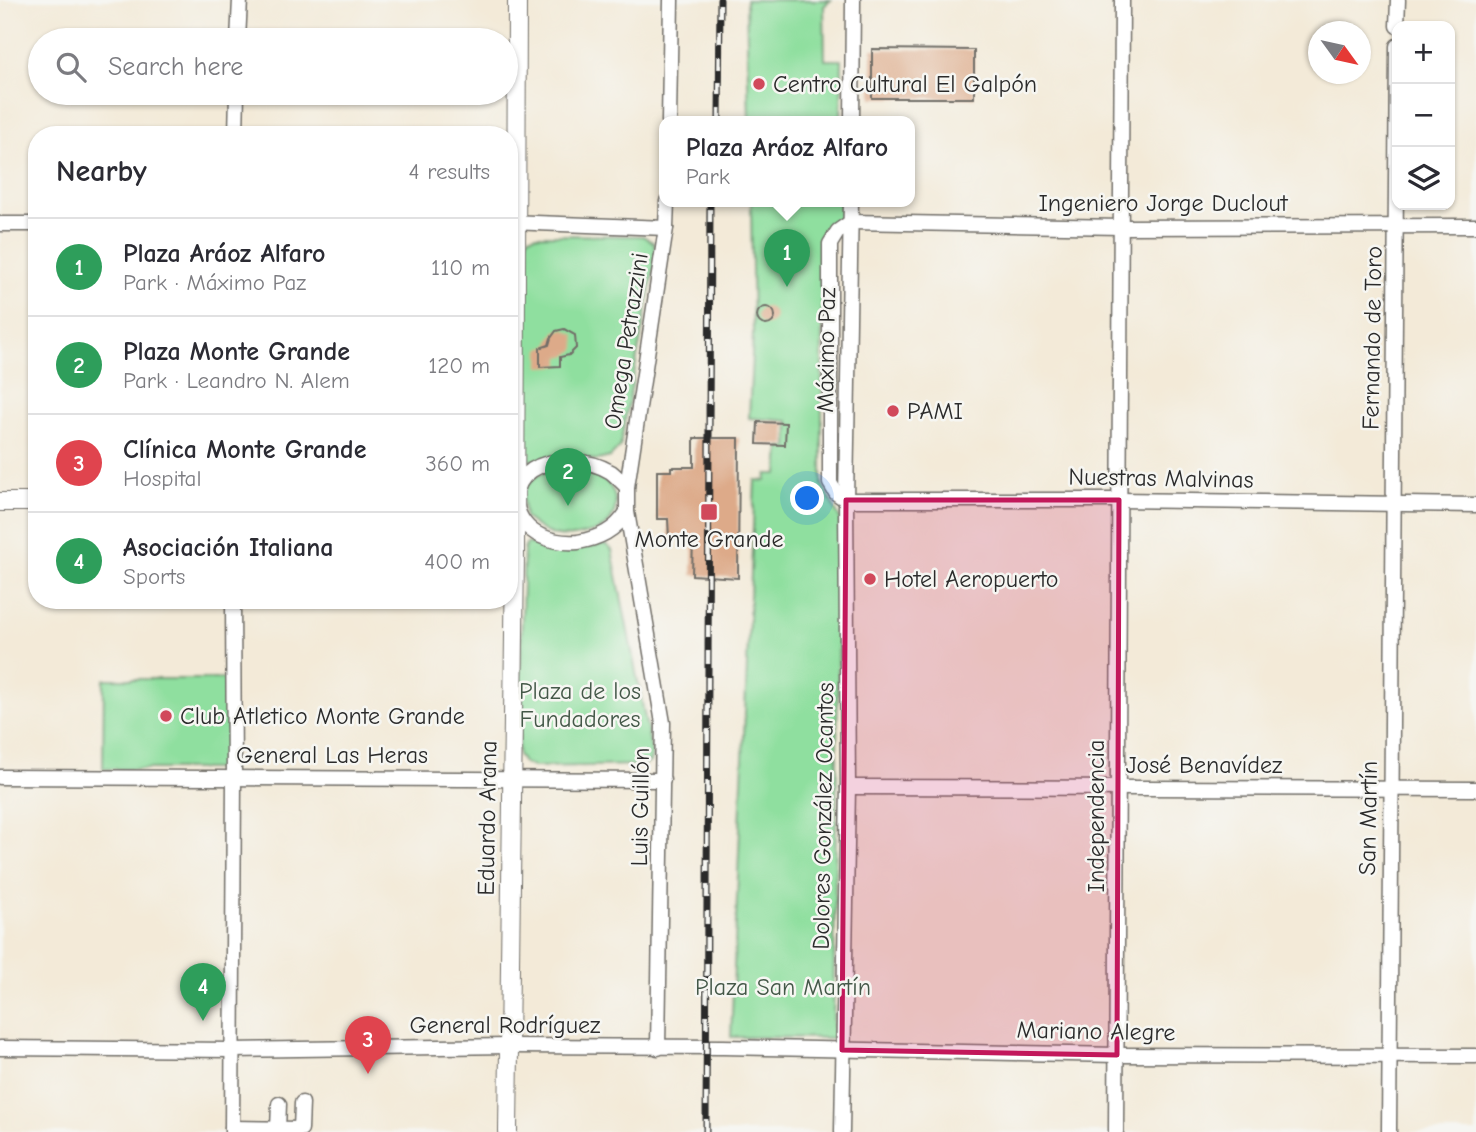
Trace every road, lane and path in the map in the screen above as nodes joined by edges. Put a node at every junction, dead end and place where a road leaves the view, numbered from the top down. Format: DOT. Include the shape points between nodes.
graph roads {
  1 [pos="240,0"];
  2 [pos="517,0"];
  3 [pos="671,0"];
  4 [pos="853,0"];
  5 [pos="1122,0"];
  6 [pos="1398,0"];
  7 [pos="1397,21"];
  8 [pos="239,28"];
  9 [pos="516,28"];
  10 [pos="1397,84"];
  11 [pos="237,105"];
  12 [pos="515,105"];
  13 [pos="668,116"];
  14 [pos="852,116"];
  15 [pos="236,126"];
  16 [pos="514,126"];
  17 [pos="667,207"];
  18 [pos="851,207"];
  19 [pos="518,222"];
  20 [pos="851,222"];
  21 [pos="0,224"];
  22 [pos="28,224"];
  23 [pos="1395,226"];
  24 [pos="1476,226"];
  25 [pos="1121,227"];
  26 [pos="666,228"];
  27 [pos="627,487"];
  28 [pos="518,489"];
  29 [pos="846,500"];
  30 [pos="1119,500"];
  31 [pos="0,502"];
  32 [pos="28,502"];
  33 [pos="1393,505"];
  34 [pos="1476,505"];
  35 [pos="627,512"];
  36 [pos="518,515"];
  37 [pos="233,609"];
  38 [pos="512,609"];
  39 [pos="0,777"];
  40 [pos="234,778"];
  41 [pos="513,779"];
  42 [pos="663,779"];
  43 [pos="848,787"];
  44 [pos="1119,788"];
  45 [pos="1391,788"];
  46 [pos="1476,789"];
  47 [pos="509,1046"];
  48 [pos="715,1047"];
  49 [pos="0,1048"];
  50 [pos="658,1048"];
  51 [pos="232,1050"];
  52 [pos="842,1051"];
  53 [pos="1117,1055"];
  54 [pos="1388,1056"];
  55 [pos="1476,1056"];
  56 [pos="302,1103"];
  57 [pos="279,1104"];
  58 [pos="278,1129"];
  59 [pos="232,1130"];
  60 [pos="508,1132"];
  61 [pos="842,1132"];
  62 [pos="1116,1132"];
  63 [pos="1389,1132"];
  1 -- 8 [label="street"];
  2 -- 9 [label="main road, Eduardo Arana"];
  3 -- 13 [label="street"];
  4 -- 14 [label="street"];
  5 -- 25 [label="street, Independencia"];
  6 -- 7 [label="street"];
  10 -- 23 [label="street, Fernando de Toro"];
  11 -- 15 [label="street"];
  12 -- 16 [label="main road, Eduardo Arana"];
  17 -- 26 [label="street, Omega Petrazzini"];
  18 -- 20 [label="street, Máximo Paz"];
  19 -- 26 [label="street"];
  20 -- 25 [label="street, Ingeniero Jorge Duclout"];
  20 -- 29 [label="street, Máximo Paz"];
  20 -- 29 [label="street" via="830,244 830,483"];
  21 -- 22 [label="street"];
  23 -- 24 [label="street, Ingeniero Jorge Duclout"];
  23 -- 25 [label="street, Ingeniero Jorge Duclout"];
  23 -- 33 [label="street, Fernando de Toro"];
  25 -- 30 [label="street, Independencia"];
  26 -- 27 [label="street, Omega Petrazzini"];
  27 -- 28 [label="street" via="597,466 556,462 531,471"];
  27 -- 35 [label="street, Luis Guillón"];
  29 -- 30 [label="street, Nuestras Malvinas"];
  29 -- 43 [label="street, Dolores González Ocantos"];
  30 -- 33 [label="street, Nuestras Malvinas"];
  30 -- 44 [label="street, Independencia"];
  31 -- 32 [label="main road"];
  33 -- 34 [label="street, Nuestras Malvinas"];
  33 -- 45 [label="street, San Martín"];
  35 -- 36 [label="street" via="603,536 571,542 530,530"];
  35 -- 42 [label="street, Luis Guillón" via="663,723"];
  37 -- 40 [label="street"];
  38 -- 41 [label="main road, Eduardo Arana"];
  39 -- 40 [label="street, General Las Heras"];
  40 -- 41 [label="street, General Las Heras"];
  40 -- 51 [label="street"];
  41 -- 42 [label="street, General Las Heras"];
  41 -- 47 [label="main road, Eduardo Arana"];
  42 -- 50 [label="street, Luis Guillón"];
  43 -- 44 [label="street, José Benavídez"];
  43 -- 52 [label="street, Dolores González Ocantos"];
  44 -- 45 [label="street, José Benavídez"];
  44 -- 53 [label="street, Independencia"];
  45 -- 46 [label="street, José Benavídez"];
  45 -- 54 [label="street, San Martín"];
  47 -- 50 [label="street, General Rodríguez"];
  47 -- 51 [label="street, General Rodríguez"];
  47 -- 60 [label="main road, Eduardo Arana"];
  48 -- 50 [label="street, General Rodríguez"];
  48 -- 52 [label="street, Mariano Alegre"];
  49 -- 51 [label="street, General Rodríguez"];
  51 -- 59 [label="street"];
  52 -- 53 [label="street, Mariano Alegre"];
  52 -- 61 [label="street, Dolores González Ocantos"];
  53 -- 54 [label="street, Mariano Alegre"];
  53 -- 62 [label="street, Independencia"];
  54 -- 55 [label="street, Mariano Alegre"];
  54 -- 63 [label="street, San Martín"];
  56 -- 58 [label="street" via="301,1129"];
  57 -- 58 [label="street"];
  58 -- 59 [label="street"];
}
